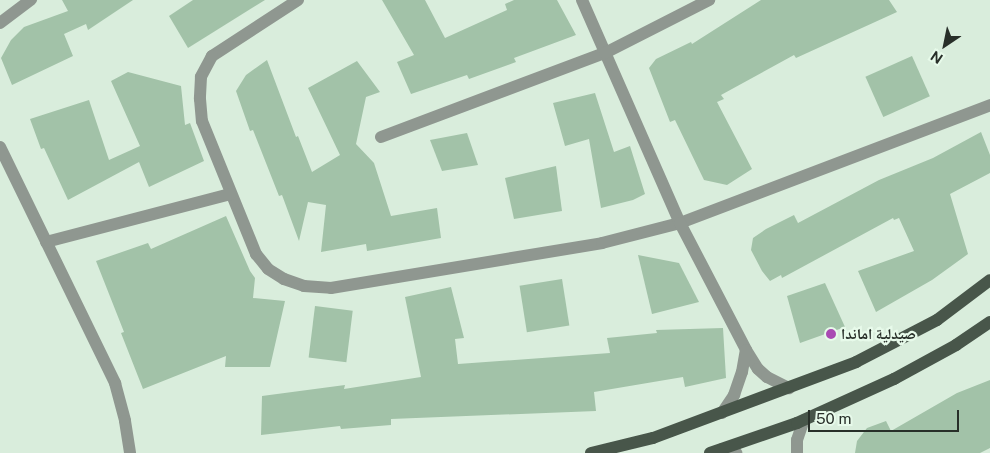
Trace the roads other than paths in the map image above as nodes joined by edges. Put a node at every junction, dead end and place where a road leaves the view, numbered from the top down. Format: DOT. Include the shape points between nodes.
graph roads {
  1 [pos="31,0"];
  2 [pos="298,0"];
  3 [pos="582,0"];
  4 [pos="709,0"];
  5 [pos="0,22"];
  6 [pos="605,53"];
  7 [pos="990,105"];
  8 [pos="380,138"];
  9 [pos="0,147"];
  10 [pos="230,194"];
  11 [pos="680,223"];
  12 [pos="46,242"];
  13 [pos="990,280"];
  14 [pos="990,322"];
  15 [pos="746,350"];
  16 [pos="789,388"];
  17 [pos="722,413"];
  18 [pos="804,420"];
  19 [pos="716,451"];
  20 [pos="130,453"];
  21 [pos="591,453"];
  22 [pos="736,453"];
  23 [pos="797,453"];
  1 -- 5 [label="street"];
  2 -- 10 [label="street" via="212,56 202,77 202,120"];
  3 -- 6 [label="street"];
  4 -- 6 [label="street"];
  6 -- 8 [label="street"];
  6 -- 11 [label="street"];
  7 -- 11 [label="street"];
  9 -- 12 [label="street"];
  10 -- 11 [label="street" via="256,254 268,269 304,286 331,288 602,243"];
  10 -- 12 [label="street"];
  11 -- 15 [label="street"];
  12 -- 20 [label="street" via="115,383"];
  13 -- 16 [label="main road" via="937,320 856,362"];
  14 -- 18 [label="main road" via="894,379"];
  15 -- 16 [label="street" via="767,377"];
  15 -- 17 [label="street" via="734,395"];
  16 -- 17 [label="main road"];
  17 -- 21 [label="main road" via="652,438"];
  18 -- 19 [label="main road"];
  18 -- 23 [label="street" via="797,440"];
  19 -- 22 [label="street"];
}
